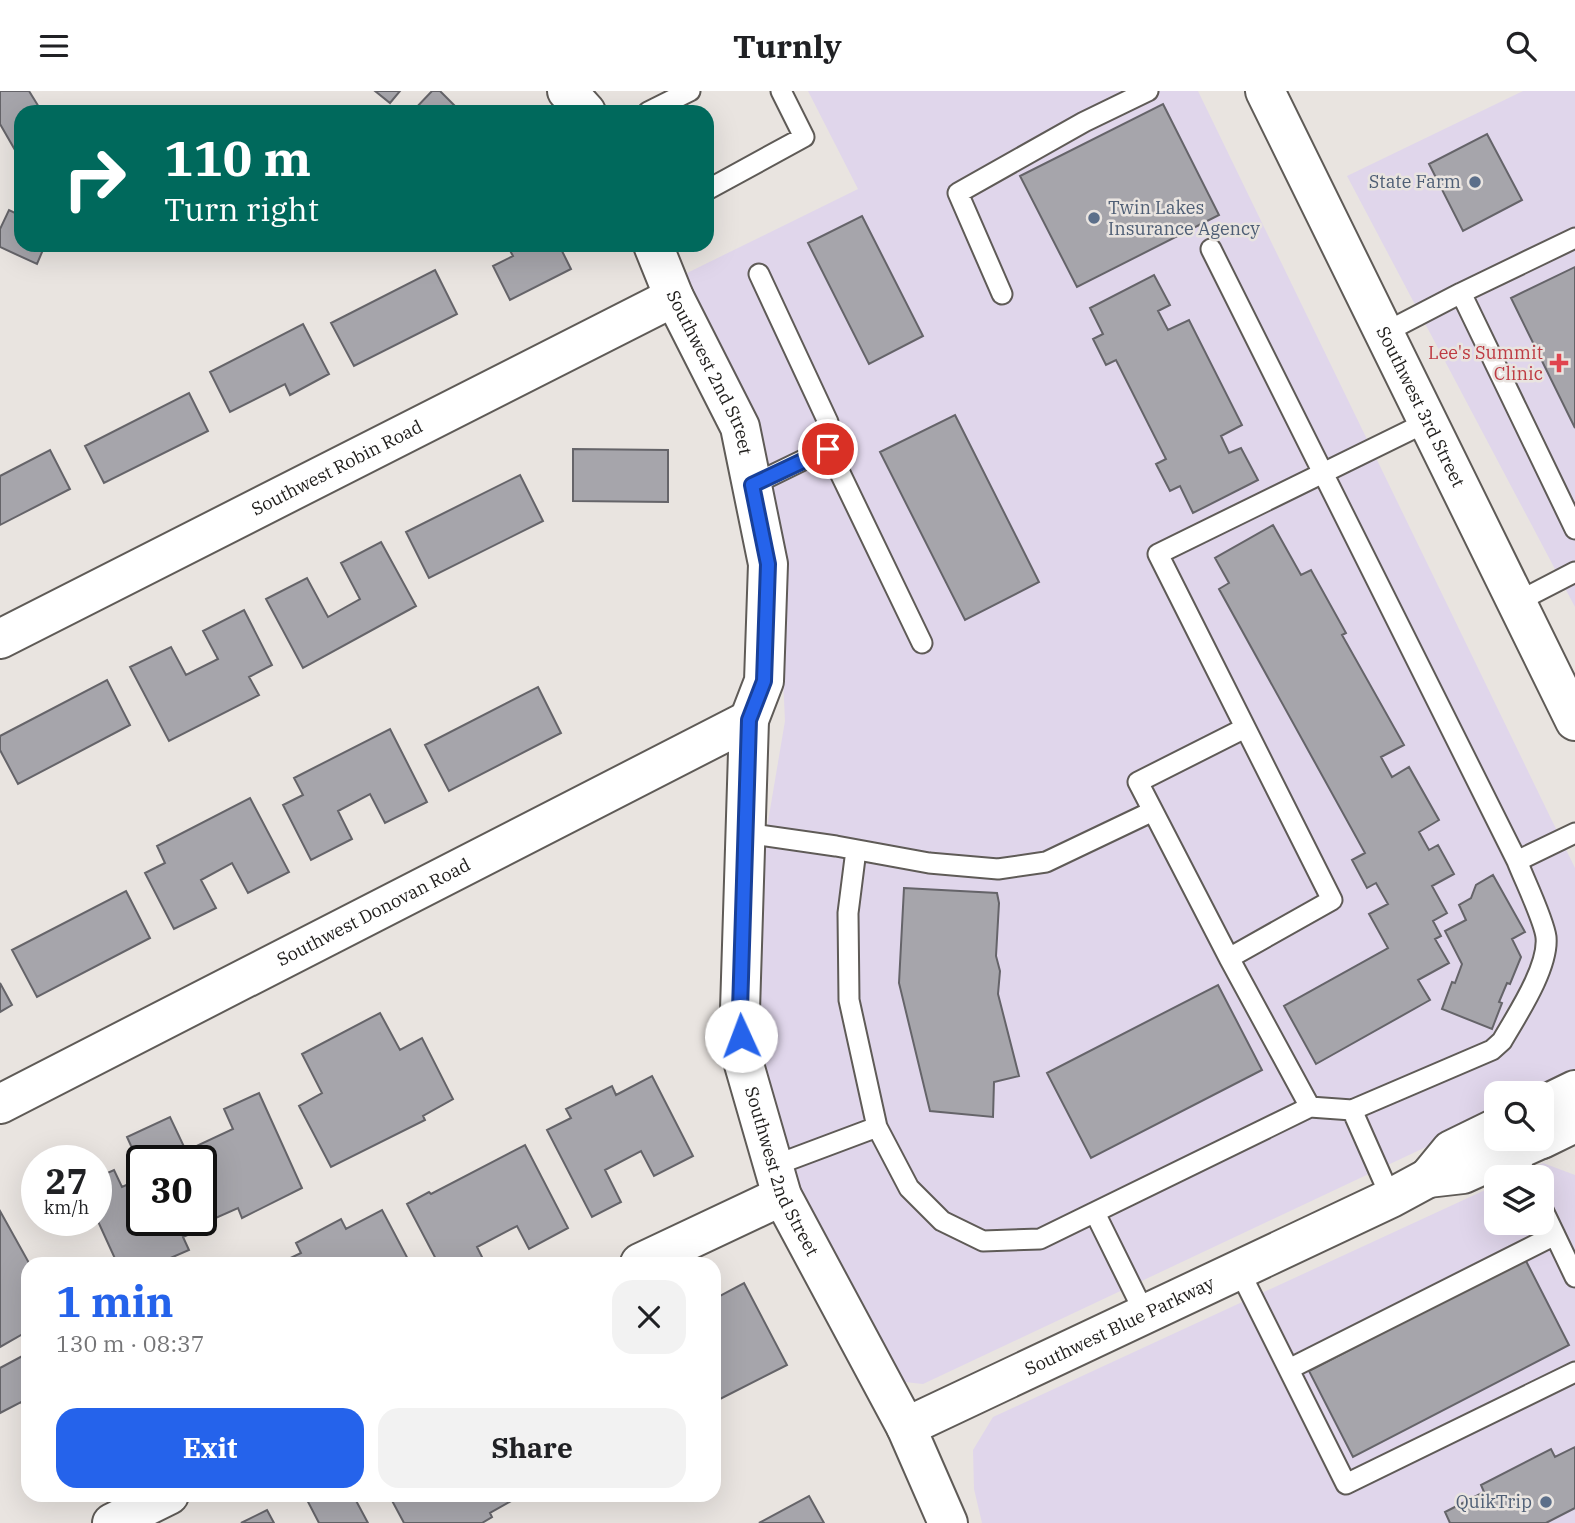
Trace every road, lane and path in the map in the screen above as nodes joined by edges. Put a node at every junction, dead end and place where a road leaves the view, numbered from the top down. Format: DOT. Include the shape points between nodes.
graph roads {
  1 [pos="567,91"];
  2 [pos="690,91"];
  3 [pos="781,91"];
  4 [pos="1148,91"];
  5 [pos="1265,91"];
  6 [pos="580,105"];
  7 [pos="662,105"];
  8 [pos="714,186"];
  9 [pos="1575,238"];
  10 [pos="1211,249"];
  11 [pos="656,252"];
  12 [pos="759,274"];
  13 [pos="1461,293"];
  14 [pos="1002,294"];
  15 [pos="674,297"];
  16 [pos="1384,333"];
  17 [pos="1427,422"];
  18 [pos="828,449"];
  19 [pos="1321,474"];
  20 [pos="752,485"];
  21 [pos="1575,529"];
  22 [pos="1575,572"];
  23 [pos="1517,603"];
  24 [pos="0,639"];
  25 [pos="922,643"];
  26 [pos="749,720"];
  27 [pos="1575,721"];
  28 [pos="1245,728"];
  29 [pos="1153,811"];
  30 [pos="745,833"];
  31 [pos="1575,833"];
  32 [pos="856,850"];
  33 [pos="1517,861"];
  34 [pos="1229,958"];
  35 [pos="1575,1090"];
  36 [pos="1554,1100"];
  37 [pos="0,1104"];
  38 [pos="1310,1107"];
  39 [pos="1352,1111"];
  40 [pos="1575,1123"];
  41 [pos="877,1127"];
  42 [pos="1554,1133"];
  43 [pos="1484,1149"];
  44 [pos="777,1181"];
  45 [pos="1391,1198"];
  46 [pos="1095,1213"];
  47 [pos="1555,1235"];
  48 [pos="650,1257"];
  49 [pos="1239,1269"];
  50 [pos="1575,1277"];
  51 [pos="1145,1314"];
  52 [pos="1289,1369"];
  53 [pos="1575,1371"];
  54 [pos="906,1427"];
  55 [pos="155,1502"];
  56 [pos="112,1523"];
  57 [pos="948,1523"];
  1 -- 6 [label="street"];
  2 -- 7 [label="lane"];
  3 -- 8 [label="lane" via="804,137"];
  4 -- 14 [label="lane" via="958,193"];
  5 -- 16 [label="street, Southwest 3rd Street"];
  9 -- 13 [label="lane"];
  10 -- 19 [label="lane"];
  11 -- 15 [label="street, Southwest 2nd Street"];
  12 -- 18 [label="lane" via="828,422"];
  13 -- 16 [label="lane"];
  13 -- 21 [label="lane"];
  15 -- 20 [label="street, Southwest 2nd Street" via="740,427"];
  15 -- 24 [label="street, Southwest Robin Road"];
  16 -- 17 [label="street, Southwest 3rd Street"];
  17 -- 19 [label="lane"];
  17 -- 23 [label="street, Southwest 3rd Street"];
  18 -- 20 [label="lane"];
  18 -- 25 [label="lane"];
  19 -- 28 [label="lane" via="1158,554"];
  19 -- 33 [label="lane"];
  20 -- 26 [label="street, Southwest 2nd Street" via="768,564 764,681"];
  22 -- 23 [label="lane"];
  23 -- 27 [label="street, Southwest 3rd Street"];
  26 -- 30 [label="street, Southwest 2nd Street"];
  26 -- 37 [label="street, Southwest Donovan Road"];
  28 -- 29 [label="lane" via="1138,782"];
  28 -- 34 [label="lane" via="1332,901"];
  29 -- 32 [label="lane" via="1046,862 998,869"];
  29 -- 34 [label="lane"];
  30 -- 32 [label="lane"];
  30 -- 44 [label="street, Southwest 2nd Street" via="743,1061"];
  31 -- 33 [label="lane"];
  32 -- 41 [label="lane" via="848,913 849,1000"];
  33 -- 39 [label="lane" via="1546,935 1546,952 1502,1041"];
  34 -- 38 [label="lane"];
  35 -- 36 [label="street"];
  38 -- 39 [label="lane"];
  38 -- 46 [label="lane"];
  39 -- 45 [label="lane"];
  40 -- 42 [label="street, Southwest Blue Parkway"];
  41 -- 44 [label="lane"];
  41 -- 46 [label="lane" via="909,1188 942,1221 983,1241 1040,1239"];
  43 -- 45 [label="street, Southwest Blue Parkway" via="1451,1150 1428,1178"];
  44 -- 48 [label="street"];
  44 -- 54 [label="street, Southwest 2nd Street"];
  45 -- 49 [label="street, Southwest Blue Parkway"];
  46 -- 51 [label="lane"];
  47 -- 50 [label="lane"];
  47 -- 52 [label="lane"];
  49 -- 51 [label="street, Southwest Blue Parkway"];
  49 -- 52 [label="lane"];
  51 -- 54 [label="street, Southwest Blue Parkway"];
  52 -- 53 [label="lane" via="1346,1484"];
  54 -- 57 [label="street"];
  55 -- 56 [label="street"];
}
